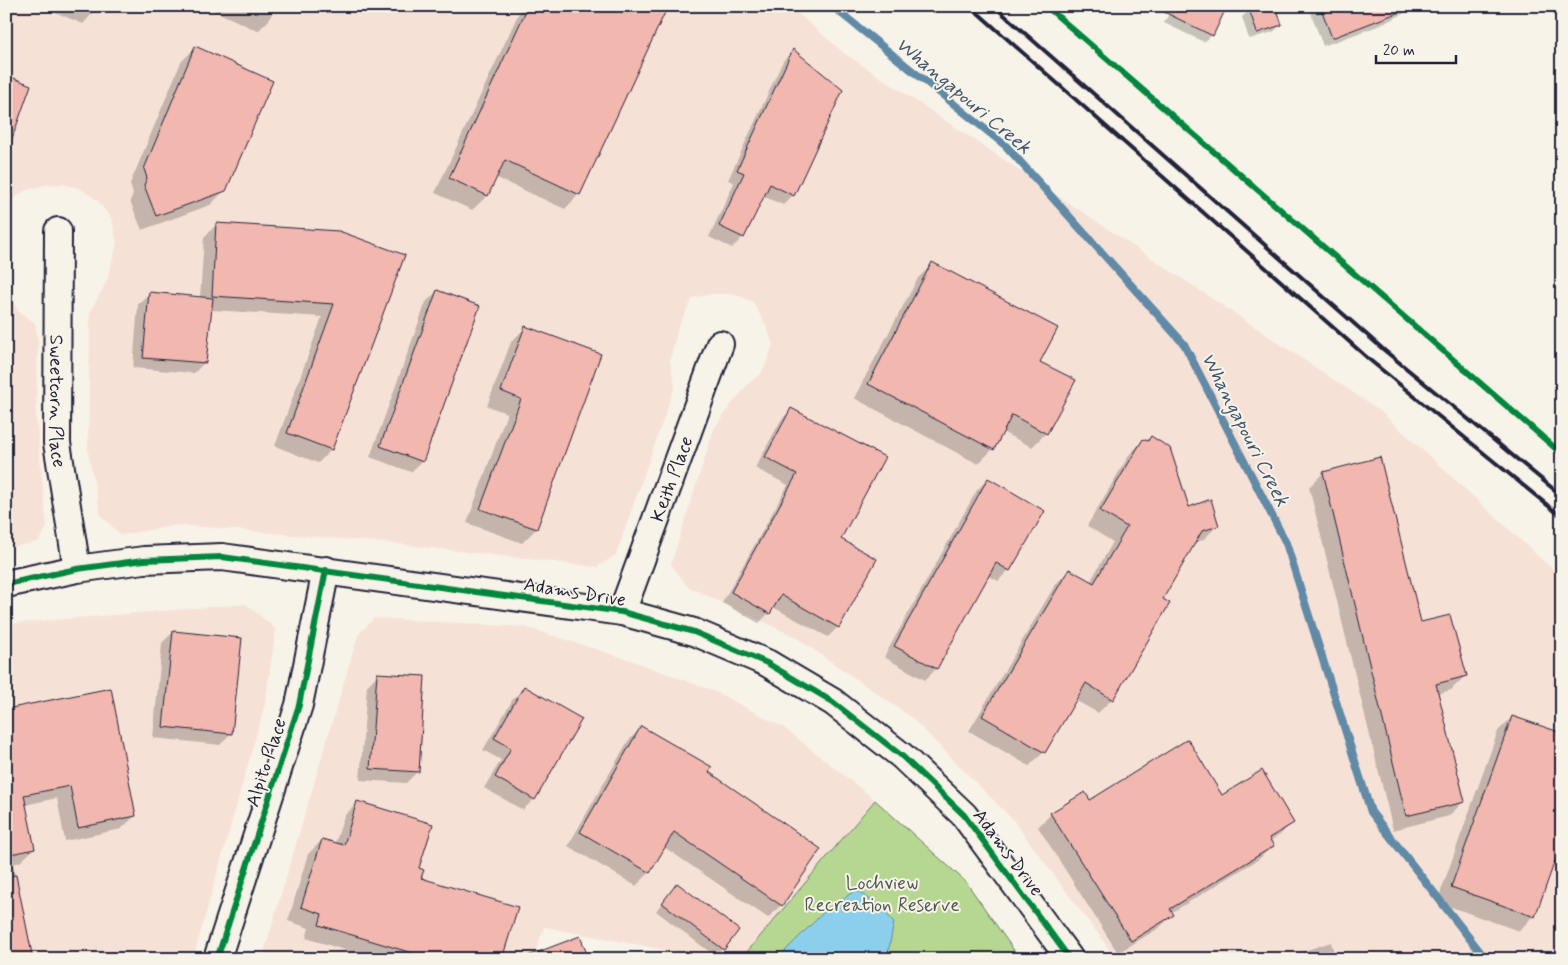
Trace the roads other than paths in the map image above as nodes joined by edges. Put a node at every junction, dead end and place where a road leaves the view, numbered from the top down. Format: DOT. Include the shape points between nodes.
graph roads {
  1 [pos="58,231"];
  2 [pos="720,344"];
  3 [pos="76,568"];
  4 [pos="326,570"];
  5 [pos="6,584"];
  6 [pos="622,612"];
  7 [pos="217,959"];
  8 [pos="1070,959"];
  1 -- 3 [label="street, Sweetcorn Place" via="57,443"];
  2 -- 6 [label="street, Keith Place"];
  3 -- 4 [label="street, Adams Drive" via="222,556"];
  3 -- 5 [label="street, Adams Drive"];
  4 -- 6 [label="street, Adams Drive"];
  4 -- 7 [label="street, Alpito Place" via="299,706"];
  6 -- 8 [label="street, Adams Drive" via="694,632 767,663 833,702 902,756 964,815"];
}
